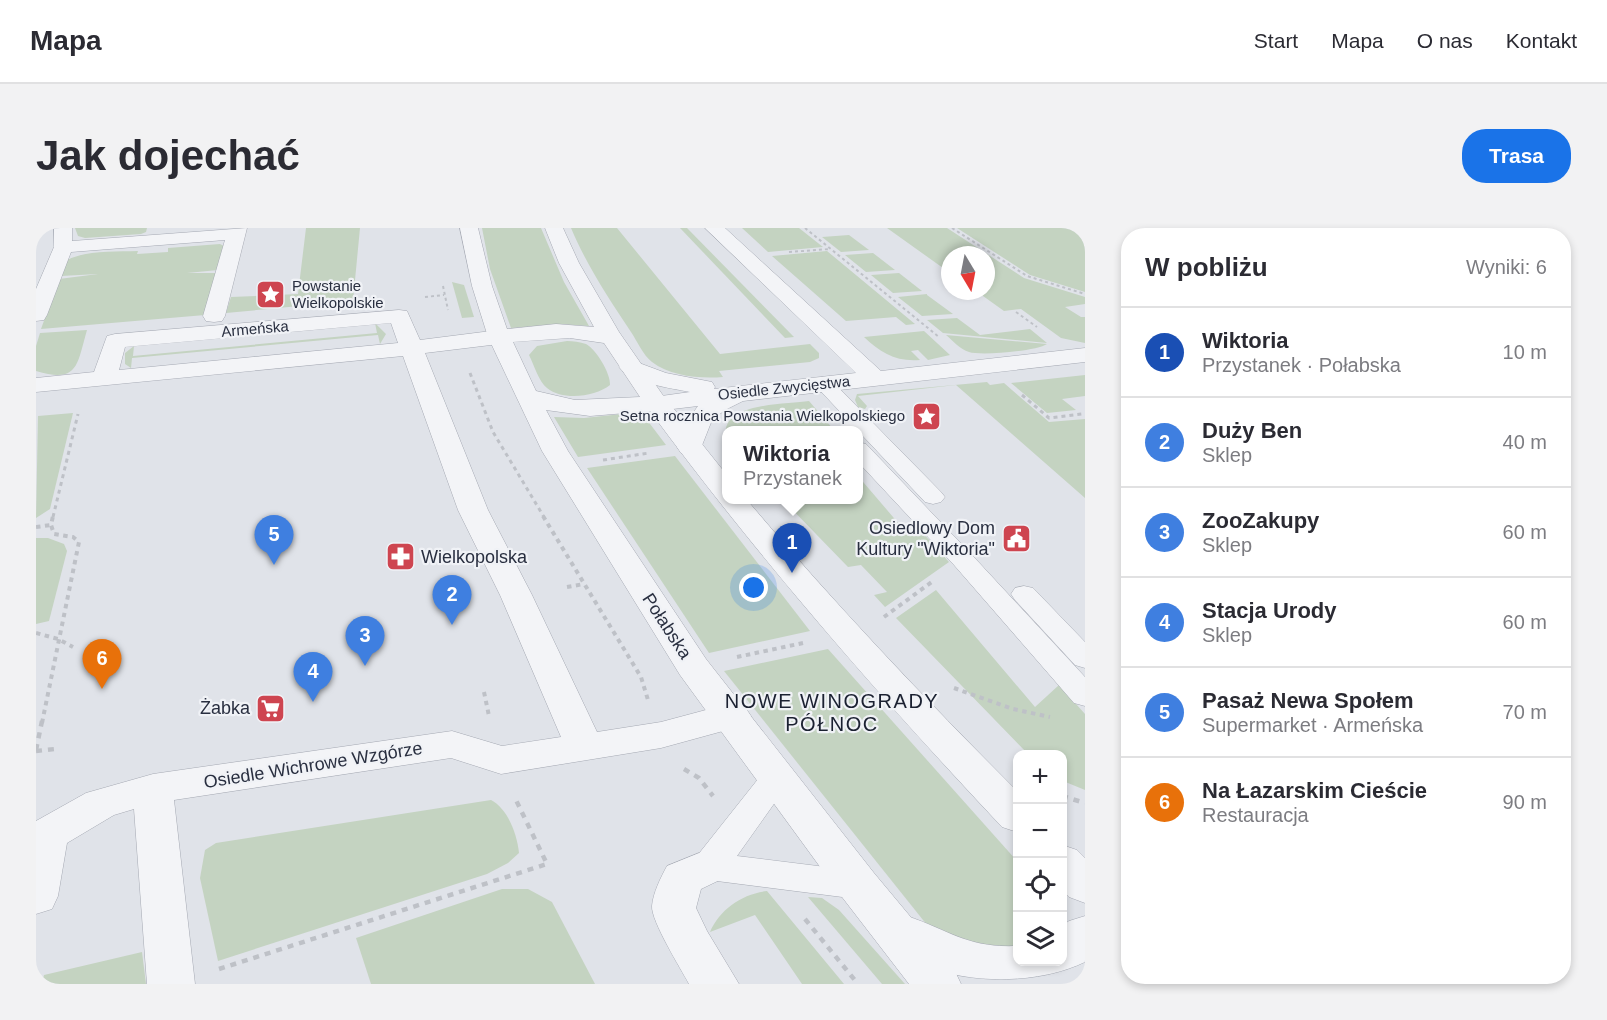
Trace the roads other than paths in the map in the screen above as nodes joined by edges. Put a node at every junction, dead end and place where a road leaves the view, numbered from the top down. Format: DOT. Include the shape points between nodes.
graph roads {
  1 [pos="469,228"];
  2 [pos="554,228"];
  3 [pos="714,228"];
  4 [pos="237,231"];
  5 [pos="155,234"];
  6 [pos="63,238"];
  7 [pos="36,315"];
  8 [pos="214,316"];
  9 [pos="499,337"];
  10 [pos="613,339"];
  11 [pos="413,348"];
  12 [pos="1085,355"];
  13 [pos="631,367"];
  14 [pos="876,378"];
  15 [pos="104,379"];
  16 [pos="823,383"];
  17 [pos="36,386"];
  18 [pos="744,392"];
  19 [pos="526,396"];
  20 [pos="656,403"];
  21 [pos="853,423"];
  22 [pos="863,432"];
  23 [pos="690,447"];
  24 [pos="863,453"];
  25 [pos="722,487"];
  26 [pos="933,497"];
  27 [pos="735,504"];
  28 [pos="1024,594"];
  29 [pos="1085,659"];
  30 [pos="1085,696"];
  31 [pos="732,716"];
  32 [pos="585,747"];
  33 [pos="777,777"];
  34 [pos="153,789"];
  35 [pos="1013,812"];
  36 [pos="709,866"];
  37 [pos="858,885"];
  38 [pos="36,896"];
  39 [pos="892,926"];
  40 [pos="1085,935"];
  41 [pos="171,984"];
  42 [pos="715,984"];
  43 [pos="937,984"];
  1 -- 9 [label="street, Połabska"];
  2 -- 10 [label="street"];
  3 -- 14 [label="street, Osiedle Zwycięstwa"];
  4 -- 5 [label="street"];
  4 -- 8 [label="street"];
  5 -- 6 [label="street"];
  6 -- 7 [label="street"];
  9 -- 10 [label="street, Armeńska" via="574,329"];
  9 -- 11 [label="street, Armeńska"];
  9 -- 19 [label="street, Połabska"];
  10 -- 13 [label="street"];
  11 -- 15 [label="street, Armeńska"];
  11 -- 15 [label="street, Armeńska" via="399,316 115,341"];
  11 -- 32 [label="street" via="473,510"];
  12 -- 14 [label="street, Osiedle Zwycięstwa"];
  13 -- 18 [label="street" via="671,382"];
  13 -- 20 [label="street"];
  14 -- 16 [label="street, Osiedle Zwycięstwa"];
  15 -- 17 [label="street, Armeńska"];
  16 -- 18 [label="street, Osiedle Zwycięstwa"];
  16 -- 21 [label="lane"];
  18 -- 20 [label="street, Osiedle Zwycięstwa"];
  18 -- 23 [label="street" via="718,403 699,417"];
  19 -- 20 [label="street, Osiedle Zwycięstwa" via="569,409"];
  19 -- 31 [label="street, Połabska" via="555,451 679,646"];
  20 -- 23 [label="street"];
  22 -- 26 [label="lane"];
  23 -- 25 [label="street"];
  24 -- 30 [label="lane"];
  27 -- 35 [label="street" via="792,573"];
  28 -- 29 [label="lane"];
  31 -- 32 [label="street, Osiedle Wichrowe Wzgórze" via="661,735"];
  31 -- 33 [label="street, Połabska"];
  32 -- 34 [label="street, Osiedle Wichrowe Wzgórze" via="501,760 452,744"];
  33 -- 36 [label="lane"];
  33 -- 37 [label="street, Połabska"];
  34 -- 38 [label="street, Osiedle Wichrowe Wzgórze" via="100,804 47,834"];
  34 -- 41 [label="street"];
  36 -- 37 [label="lane"];
  36 -- 42 [label="street" via="682,878 674,908"];
  37 -- 39 [label="street, Połabska"];
  39 -- 40 [label="street" via="949,960 984,975 1022,980 1058,969"];
  39 -- 43 [label="street, Połabska"];
}
